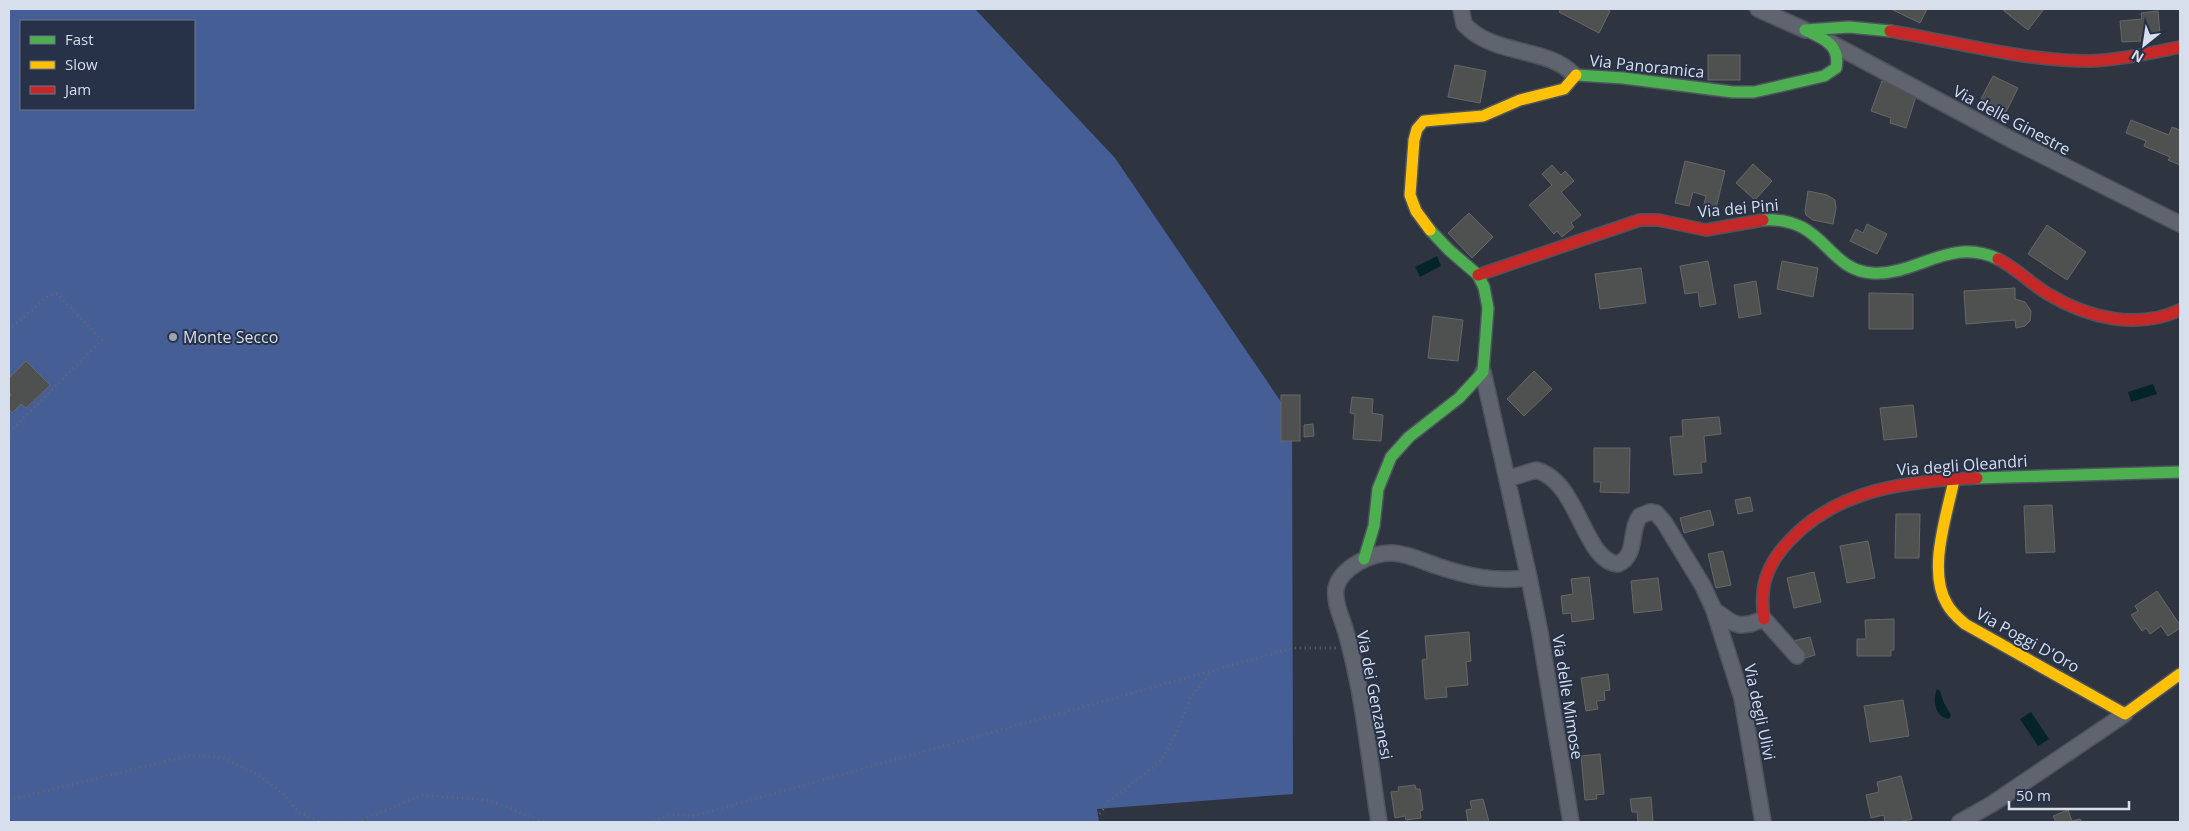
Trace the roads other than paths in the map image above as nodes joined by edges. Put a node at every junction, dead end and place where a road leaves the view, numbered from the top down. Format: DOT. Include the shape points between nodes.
graph roads {
  1 [pos="1461,9"];
  2 [pos="1758,9"];
  3 [pos="1805,30"];
  4 [pos="1830,42"];
  5 [pos="2180,48"];
  6 [pos="1574,75"];
  7 [pos="2180,224"];
  8 [pos="1478,275"];
  9 [pos="2180,310"];
  10 [pos="1483,372"];
  11 [pos="2180,472"];
  12 [pos="1507,479"];
  13 [pos="1954,480"];
  14 [pos="1364,559"];
  15 [pos="1529,578"];
  16 [pos="1714,610"];
  17 [pos="1764,619"];
  18 [pos="1797,656"];
  19 [pos="2180,674"];
  20 [pos="2125,714"];
  21 [pos="1379,822"];
  22 [pos="1571,822"];
  23 [pos="1763,822"];
  24 [pos="1960,822"];
  1 -- 6 [label="street" via="1464,24 1482,38 1560,63"];
  2 -- 3 [label="street"];
  3 -- 4 [label="street"];
  3 -- 5 [label="street" via="1829,26 1864,27 2033,56 2075,60 2112,59"];
  4 -- 6 [label="street, Via Panoramica" via="1838,63 1832,72 1754,92"];
  4 -- 7 [label="street, Via delle Ginestre" via="2020,144"];
  6 -- 8 [label="street, Via Panoramica" via="1568,86 1557,91 1520,100 1480,117 1427,120 1417,128 1410,188 1412,203 1428,228"];
  8 -- 9 [label="street, Via dei Pini" via="1640,220 1658,218 1705,230 1777,219 1801,225 1842,262 1864,273 1887,272 1940,254 1971,251 2006,262 2048,294 2094,315 2116,320 2157,320"];
  8 -- 10 [label="street, Via Panoramica" via="1486,292 1488,308"];
  10 -- 12 [label="street"];
  10 -- 14 [label="street" via="1459,398 1408,437 1392,457 1378,489 1372,535"];
  11 -- 13 [label="street, Via degli Oleandri"];
  12 -- 15 [label="street"];
  12 -- 16 [label="street" via="1536,470 1551,478 1566,494 1601,556 1613,564 1627,558 1640,516 1656,513 1703,586"];
  13 -- 17 [label="street, Via degli Oleandri" via="1899,485 1854,496 1810,521 1778,554 1767,571 1762,592"];
  13 -- 20 [label="street, Via Poggi D'Oro" via="1937,570 1939,587 1950,611 1973,631"];
  14 -- 15 [label="street" via="1382,553 1400,554 1487,580"];
  14 -- 21 [label="street, Via dei Genzanesi" via="1342,576 1336,595 1362,704"];
  15 -- 22 [label="street, Via delle Mimose"];
  16 -- 17 [label="street" via="1740,625"];
  16 -- 23 [label="street, Via degli Ulivi" via="1742,698"];
  17 -- 18 [label="street"];
  19 -- 20 [label="street"];
  20 -- 24 [label="street"];
}
